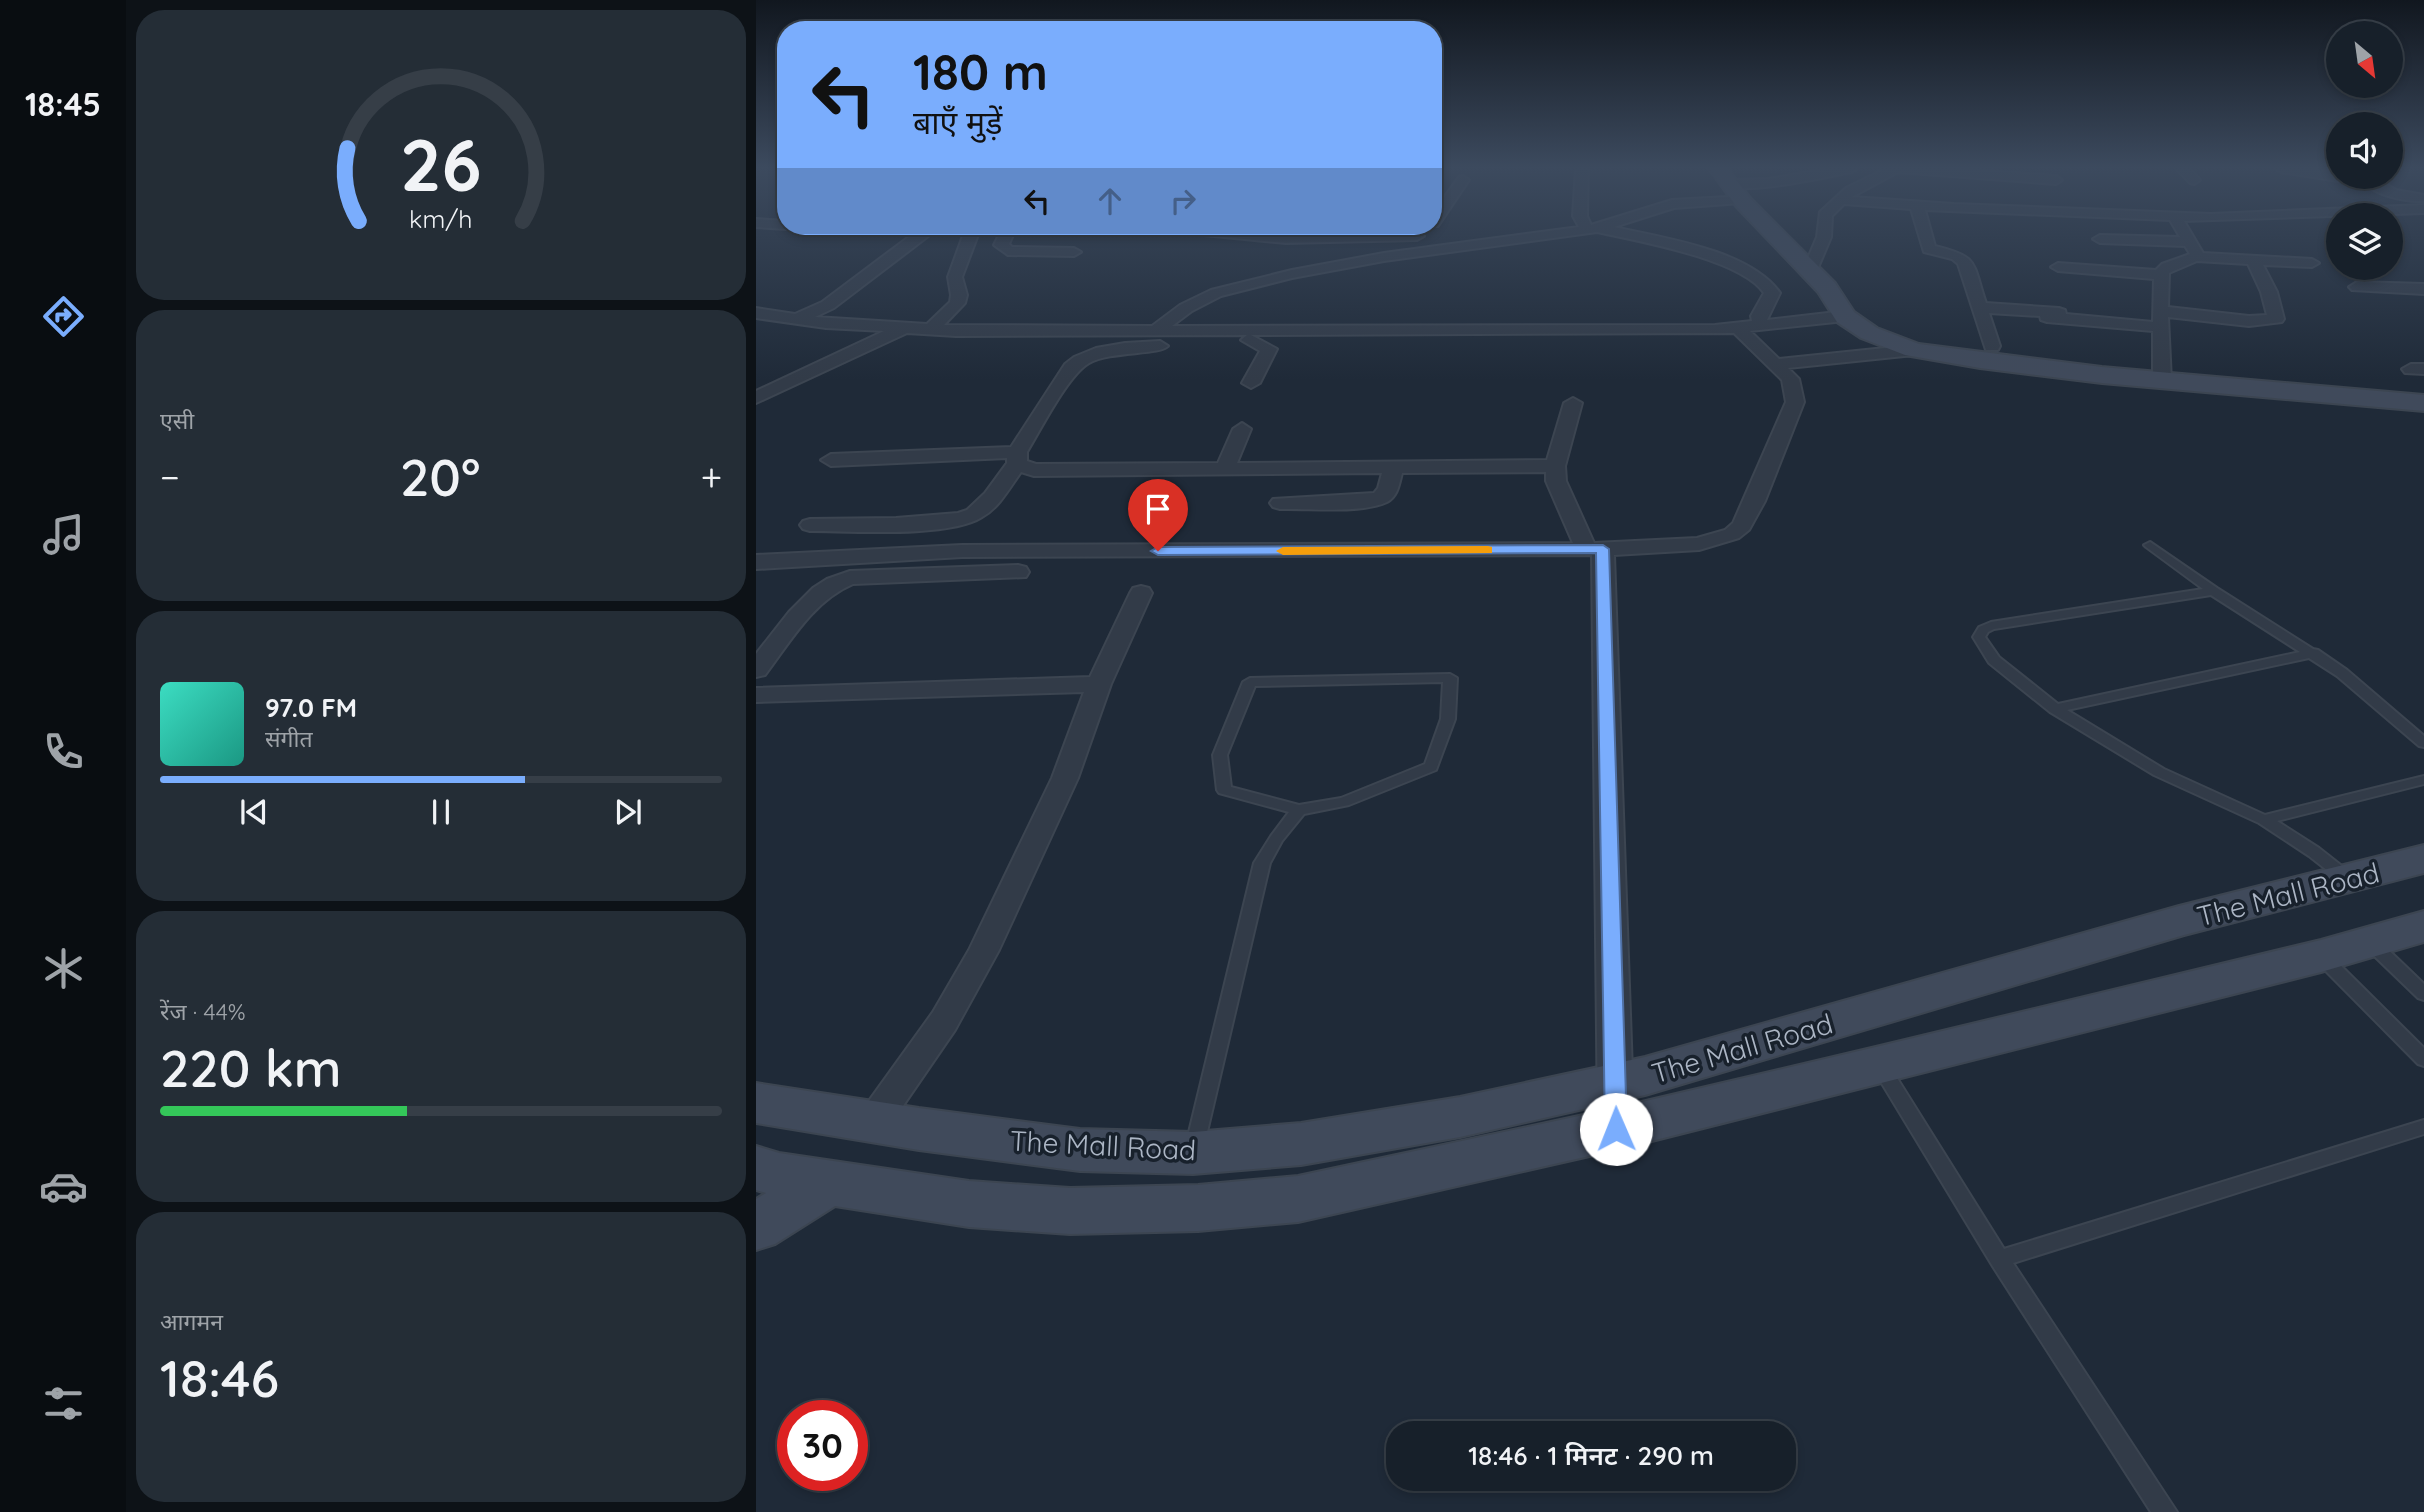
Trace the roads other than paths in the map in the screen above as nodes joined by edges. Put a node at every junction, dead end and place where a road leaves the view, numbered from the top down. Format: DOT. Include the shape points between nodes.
graph roads {
  1 [pos="915,239"];
  2 [pos="969,239"];
  3 [pos="1004,239"];
  4 [pos="1242,239"];
  5 [pos="1394,239"];
  6 [pos="1418,239"];
  7 [pos="1522,239"];
  8 [pos="1634,239"];
  9 [pos="1781,239"];
  10 [pos="1823,239"];
  11 [pos="1925,239"];
  12 [pos="2100,239"];
  13 [pos="2187,239"];
  14 [pos="2189,242"];
  15 [pos="1309,248"];
  16 [pos="1074,252"];
  17 [pos="1424,252"];
  18 [pos="2197,257"];
  19 [pos="2254,261"];
  20 [pos="2312,263"];
  21 [pos="2058,268"];
  22 [pos="1810,270"];
  23 [pos="2114,272"];
  24 [pos="2162,275"];
  25 [pos="2357,287"];
  26 [pos="2424,289"];
  27 [pos="1978,307"];
  28 [pos="756,313"];
  29 [pos="1845,316"];
  30 [pos="796,319"];
  31 [pos="2160,319"];
  32 [pos="1750,328"];
  33 [pos="902,329"];
  34 [pos="1158,329"];
  35 [pos="1267,329"];
  36 [pos="932,330"];
  37 [pos="1249,340"];
  38 [pos="1992,346"];
  39 [pos="1913,350"];
  40 [pos="1776,364"];
  41 [pos="2162,381"];
  42 [pos="1251,383"];
  43 [pos="756,398"];
  44 [pos="2424,402"];
  45 [pos="1573,403"];
  46 [pos="1242,429"];
  47 [pos="1017,458"];
  48 [pos="831,460"];
  49 [pos="1394,466"];
  50 [pos="1555,466"];
  51 [pos="1225,469"];
  52 [pos="1280,503"];
  53 [pos="810,525"];
  54 [pos="2150,545"];
  55 [pos="1595,549"];
  56 [pos="756,562"];
  57 [pos="1018,572"];
  58 [pos="2213,591"];
  59 [pos="1141,593"];
  60 [pos="2314,653"];
  61 [pos="756,670"];
  62 [pos="1099,684"];
  63 [pos="756,695"];
  64 [pos="2055,709"];
  65 [pos="2424,743"];
  66 [pos="2424,780"];
  67 [pos="1299,810"];
  68 [pos="2264,820"];
  69 [pos="2424,859"];
  70 [pos="2348,878"];
  71 [pos="2424,926"];
  72 [pos="2368,941"];
  73 [pos="2321,956"];
  74 [pos="2424,993"];
  75 [pos="2424,1059"];
  76 [pos="1880,1066"];
  77 [pos="756,1103"];
  78 [pos="1615,1106"];
  79 [pos="873,1122"];
  80 [pos="2424,1127"];
  81 [pos="1193,1153"];
  82 [pos="756,1168"];
  83 [pos="830,1181"];
  84 [pos="756,1227"];
  85 [pos="1999,1259"];
  86 [pos="2165,1512"];
  1 -- 30 [label="street" via="828,305"];
  2 -- 36 [label="street" via="956,277 957,303"];
  3 -- 16 [label="street" via="1001,245 1008,251"];
  4 -- 15 [label="street"];
  5 -- 15 [label="street"];
  6 -- 17 [label="street"];
  7 -- 17 [label="street"];
  8 -- 32 [label="street" via="1706,255 1758,275 1771,286 1772,293"];
  9 -- 22 [label="main road"];
  10 -- 22 [label="street"];
  11 -- 27 [label="street" via="1928,249 1965,262"];
  12 -- 14 [label="street"];
  12 -- 23 [label="street"];
  13 -- 14 [label="street"];
  14 -- 18 [label="street"];
  15 -- 17 [label="street"];
  15 -- 34 [label="street" via="1186,308"];
  18 -- 19 [label="street"];
  18 -- 24 [label="street" via="2168,267"];
  19 -- 20 [label="street"];
  19 -- 31 [label="street" via="2276,319"];
  21 -- 23 [label="street"];
  22 -- 29 [label="main road"];
  23 -- 24 [label="street"];
  24 -- 31 [label="street"];
  25 -- 26 [label="street"];
  27 -- 31 [label="street"];
  27 -- 38 [label="street"];
  28 -- 30 [label="street"];
  29 -- 32 [label="street"];
  29 -- 39 [label="main road" via="1869,333"];
  30 -- 33 [label="street"];
  31 -- 41 [label="street"];
  32 -- 35 [label="street"];
  32 -- 40 [label="street"];
  33 -- 36 [label="street"];
  33 -- 43 [label="street"];
  34 -- 35 [label="street"];
  34 -- 36 [label="street"];
  35 -- 37 [label="street"];
  37 -- 42 [label="street" via="1269,349"];
  37 -- 47 [label="street" via="1222,346 1127,347 1090,355 1071,368"];
  39 -- 40 [label="street"];
  39 -- 41 [label="main road" via="1980,362"];
  40 -- 55 [label="street" via="1790,379 1795,402 1741,526 1732,534 1699,544"];
  41 -- 44 [label="main road"];
  45 -- 50 [label="street"];
  46 -- 51 [label="street"];
  47 -- 48 [label="street"];
  47 -- 51 [label="street" via="1034,470"];
  47 -- 53 [label="street" via="982,508 972,515 943,521"];
  49 -- 50 [label="street"];
  49 -- 51 [label="street"];
  49 -- 52 [label="street" via="1388,490 1375,499"];
  50 -- 55 [label="street" via="1559,492"];
  54 -- 58 [label="lane"];
  55 -- 56 [label="street" via="989,551"];
  55 -- 78 [label="street"];
  57 -- 61 [label="street" via="840,581 818,594"];
  58 -- 60 [label="lane"];
  58 -- 64 [label="lane" via="1983,630 1979,637 1994,660"];
  59 -- 62 [label="street"];
  60 -- 64 [label="lane"];
  60 -- 65 [label="lane"];
  62 -- 63 [label="street"];
  62 -- 79 [label="street" via="1065,778 984,950 944,1021"];
  64 -- 68 [label="lane" via="2159,772"];
  66 -- 68 [label="lane"];
  67 -- 67 [label="lane" via="1224,790 1220,755 1250,682 1450,678 1448,719 1431,767 1344,802"];
  67 -- 81 [label="lane" via="1262,863"];
  68 -- 70 [label="lane"];
  69 -- 70 [label="main road, The Mall Road"];
  70 -- 78 [label="main road, The Mall Road" via="2179,921"];
  71 -- 72 [label="main road, The Mall Road"];
  72 -- 73 [label="main road, The Mall Road"];
  72 -- 74 [label="lane"];
  73 -- 75 [label="lane"];
  73 -- 76 [label="main road, The Mall Road"];
  76 -- 78 [label="main road, The Mall Road"];
  76 -- 85 [label="lane"];
  77 -- 79 [label="main road, The Mall Road"];
  78 -- 81 [label="main road, The Mall Road" via="1460,1117 1301,1144"];
  78 -- 83 [label="main road, The Mall Road" via="1298,1199 1070,1212 969,1204"];
  79 -- 81 [label="main road, The Mall Road" via="1080,1150"];
  80 -- 85 [label="lane"];
  82 -- 83 [label="main road, The Mall Road"];
  83 -- 84 [label="main road"];
  85 -- 86 [label="lane"];
}
